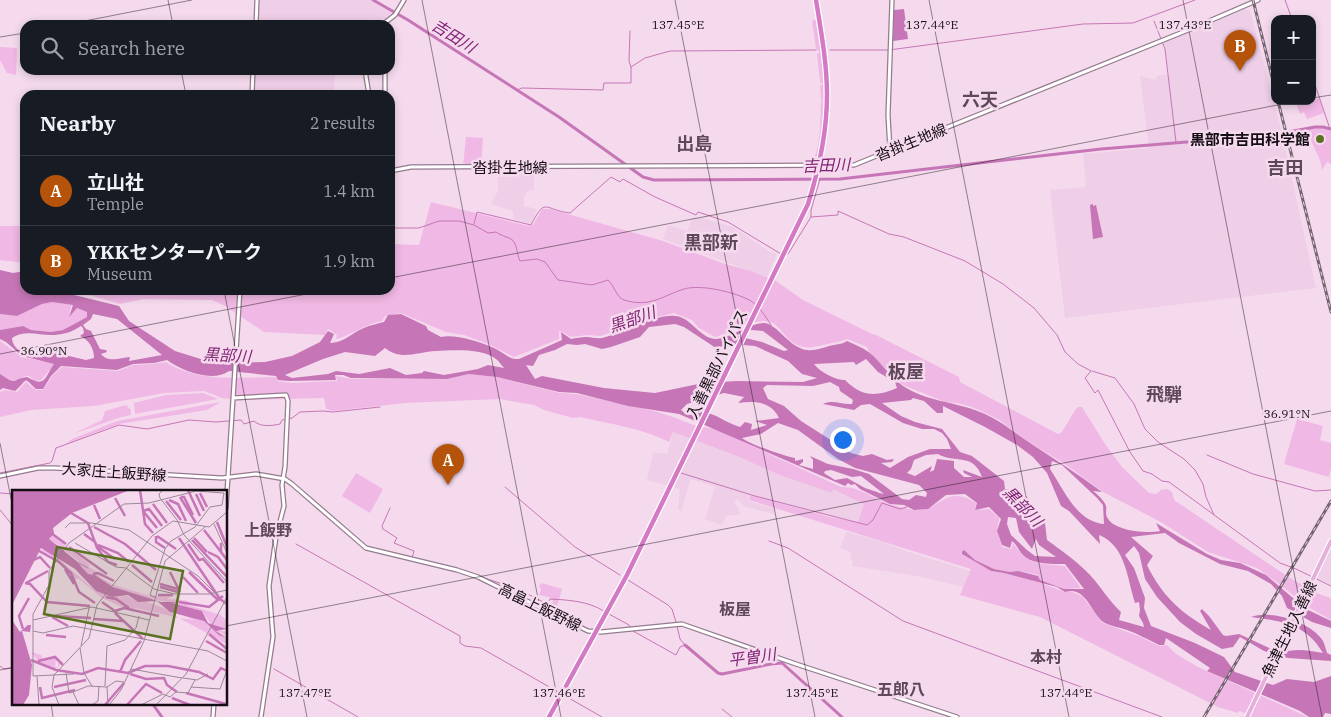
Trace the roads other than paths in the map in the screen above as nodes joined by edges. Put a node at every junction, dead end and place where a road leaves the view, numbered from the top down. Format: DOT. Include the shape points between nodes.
graph roads {
  1 [pos="258,0"];
  2 [pos="404,0"];
  3 [pos="816,0"];
  4 [pos="892,0"];
  5 [pos="1258,0"];
  6 [pos="256,20"];
  7 [pos="389,20"];
  8 [pos="253,75"];
  9 [pos="367,75"];
  10 [pos="384,75"];
  11 [pos="252,90"];
  12 [pos="368,90"];
  13 [pos="385,90"];
  14 [pos="890,151"];
  15 [pos="819,166"];
  16 [pos="395,170"];
  17 [pos="240,295"];
  18 [pos="234,396"];
  19 [pos="0,476"];
  20 [pos="228,478"];
  21 [pos="282,479"];
  22 [pos="227,490"];
  23 [pos="1331,542"];
  24 [pos="596,632"];
  25 [pos="214,704"];
  26 [pos="1247,716"];
  27 [pos="213,717"];
  28 [pos="261,717"];
  29 [pos="549,717"];
  30 [pos="958,717"];
  1 -- 6 [label="main road"];
  2 -- 7 [label="main road"];
  3 -- 15 [label="highway, 入善黒部バイパス" via="827,96"];
  4 -- 14 [label="main road"];
  5 -- 14 [label="main road, 沓掛生地線"];
  8 -- 11 [label="main road"];
  9 -- 12 [label="main road"];
  10 -- 13 [label="main road"];
  14 -- 15 [label="main road, 沓掛生地線" via="854,165"];
  15 -- 16 [label="main road, 沓掛生地線" via="410,167"];
  15 -- 24 [label="highway, 入善黒部バイパス" via="805,212 648,534"];
  17 -- 18 [label="main road"];
  18 -- 20 [label="main road"];
  18 -- 21 [label="main road" via="286,395 289,405"];
  19 -- 20 [label="main road, 大家庄上飯野線" via="38,468 56,468"];
  20 -- 21 [label="main road, 高畠上飯野線" via="256,474"];
  20 -- 22 [label="main road"];
  21 -- 24 [label="main road, 高畠上飯野線" via="366,548 478,577"];
  21 -- 28 [label="main road" via="284,506 269,586 273,637"];
  23 -- 26 [label="main road, 魚津生地入善線"];
  24 -- 29 [label="highway, 入善黒部バイパス"];
  24 -- 30 [label="main road, 高畠上飯野線" via="682,624"];
  25 -- 27 [label="main road"];
}
